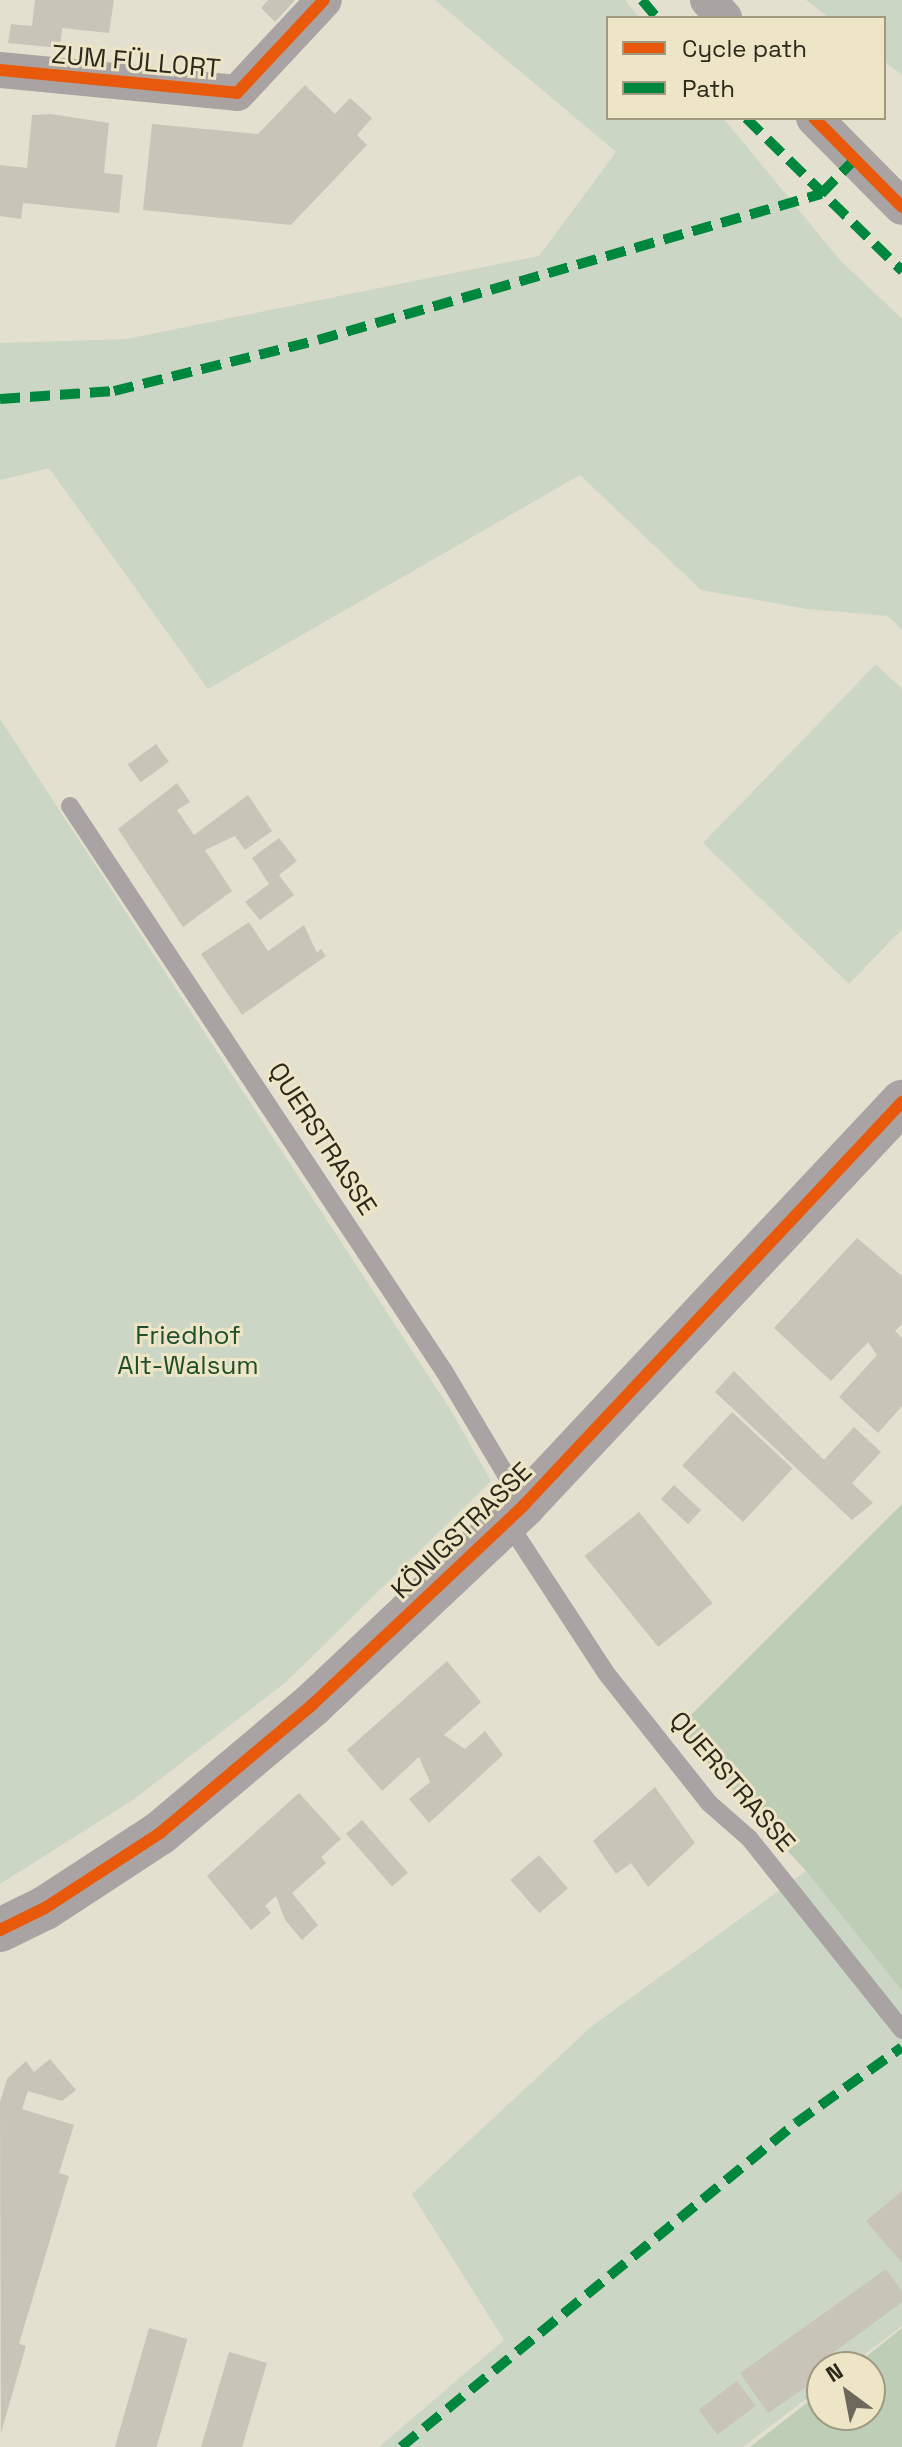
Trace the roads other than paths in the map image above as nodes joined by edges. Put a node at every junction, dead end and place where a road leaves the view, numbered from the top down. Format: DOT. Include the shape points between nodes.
graph roads {
  1 [pos="324,0"];
  2 [pos="708,0"];
  3 [pos="722,16"];
  4 [pos="0,70"];
  5 [pos="816,120"];
  6 [pos="902,207"];
  7 [pos="70,806"];
  8 [pos="902,1102"];
  9 [pos="516,1513"];
  10 [pos="0,1930"];
  11 [pos="902,2030"];
  1 -- 4 [label="street, ZUM FÜLLORT" via="237,93"];
  2 -- 3 [label="street"];
  5 -- 6 [label="street"];
  7 -- 9 [label="lane, QUERSTRASSE" via="444,1371"];
  8 -- 9 [label="street, KÖNIGSTRASSE"];
  9 -- 10 [label="street, KÖNIGSTRASSE" via="312,1705 160,1833 45,1908"];
  9 -- 11 [label="lane, QUERSTRASSE" via="606,1673 709,1803 749,1838"];
}
